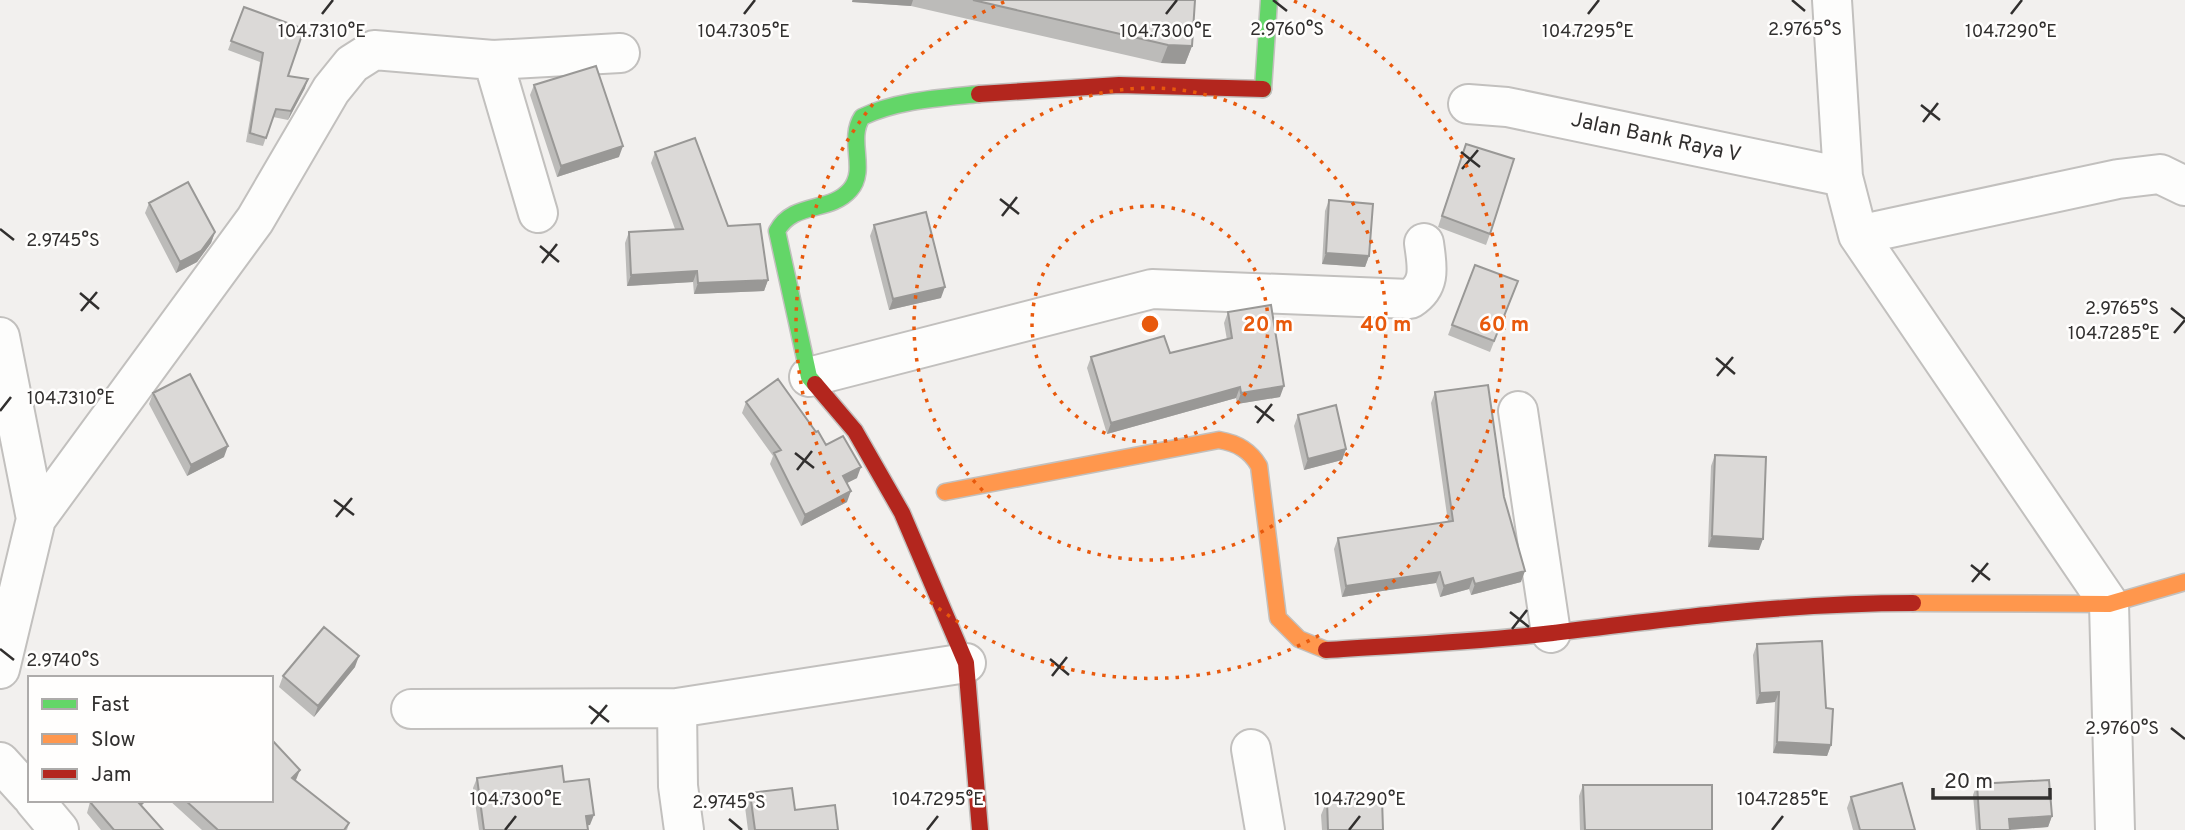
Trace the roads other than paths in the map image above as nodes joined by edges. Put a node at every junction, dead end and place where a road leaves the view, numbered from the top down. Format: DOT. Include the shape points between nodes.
graph roads {
  1 [pos="1269,0"];
  2 [pos="1832,0"];
  3 [pos="620,53"];
  4 [pos="493,60"];
  5 [pos="1468,104"];
  6 [pos="1843,177"];
  7 [pos="2185,186"];
  8 [pos="538,213"];
  9 [pos="1858,235"];
  10 [pos="1424,243"];
  11 [pos="0,337"];
  12 [pos="809,377"];
  13 [pos="1518,411"];
  14 [pos="945,492"];
  15 [pos="36,519"];
  16 [pos="2185,582"];
  17 [pos="2109,604"];
  18 [pos="1551,633"];
  19 [pos="966,663"];
  20 [pos="0,668"];
  21 [pos="677,708"];
  22 [pos="411,709"];
  23 [pos="1251,749"];
  24 [pos="0,762"];
  25 [pos="28,793"];
  26 [pos="36,802"];
  27 [pos="59,830"];
  28 [pos="684,830"];
  29 [pos="980,830"];
  30 [pos="1265,830"];
  31 [pos="2115,830"];
  1 -- 12 [label="street" via="1263,89 1120,85 1016,91 922,101 877,109 862,117 854,130 857,177 853,187 842,197 789,215 777,231"];
  2 -- 6 [label="street"];
  3 -- 4 [label="street"];
  4 -- 8 [label="street"];
  4 -- 15 [label="street" via="374,50 352,64 331,90 255,220"];
  5 -- 6 [label="street, Jalan Bank Raya V" via="1507,107"];
  6 -- 9 [label="street"];
  7 -- 9 [label="street" via="2160,174 2118,179"];
  9 -- 17 [label="street"];
  10 -- 12 [label="street" via="1428,276 1423,290 1410,299 1152,289"];
  11 -- 15 [label="street"];
  12 -- 19 [label="street" via="855,431 902,513"];
  13 -- 18 [label="street"];
  14 -- 18 [label="street" via="1231,441 1259,466 1279,618 1299,639 1315,648 1340,650"];
  15 -- 20 [label="street"];
  16 -- 17 [label="street"];
  17 -- 18 [label="street" via="1866,603 1660,618"];
  17 -- 31 [label="street"];
  19 -- 21 [label="street"];
  19 -- 29 [label="street"];
  21 -- 22 [label="street"];
  21 -- 28 [label="street"];
  23 -- 30 [label="street"];
  24 -- 25 [label="street"];
  26 -- 27 [label="street"];
}
